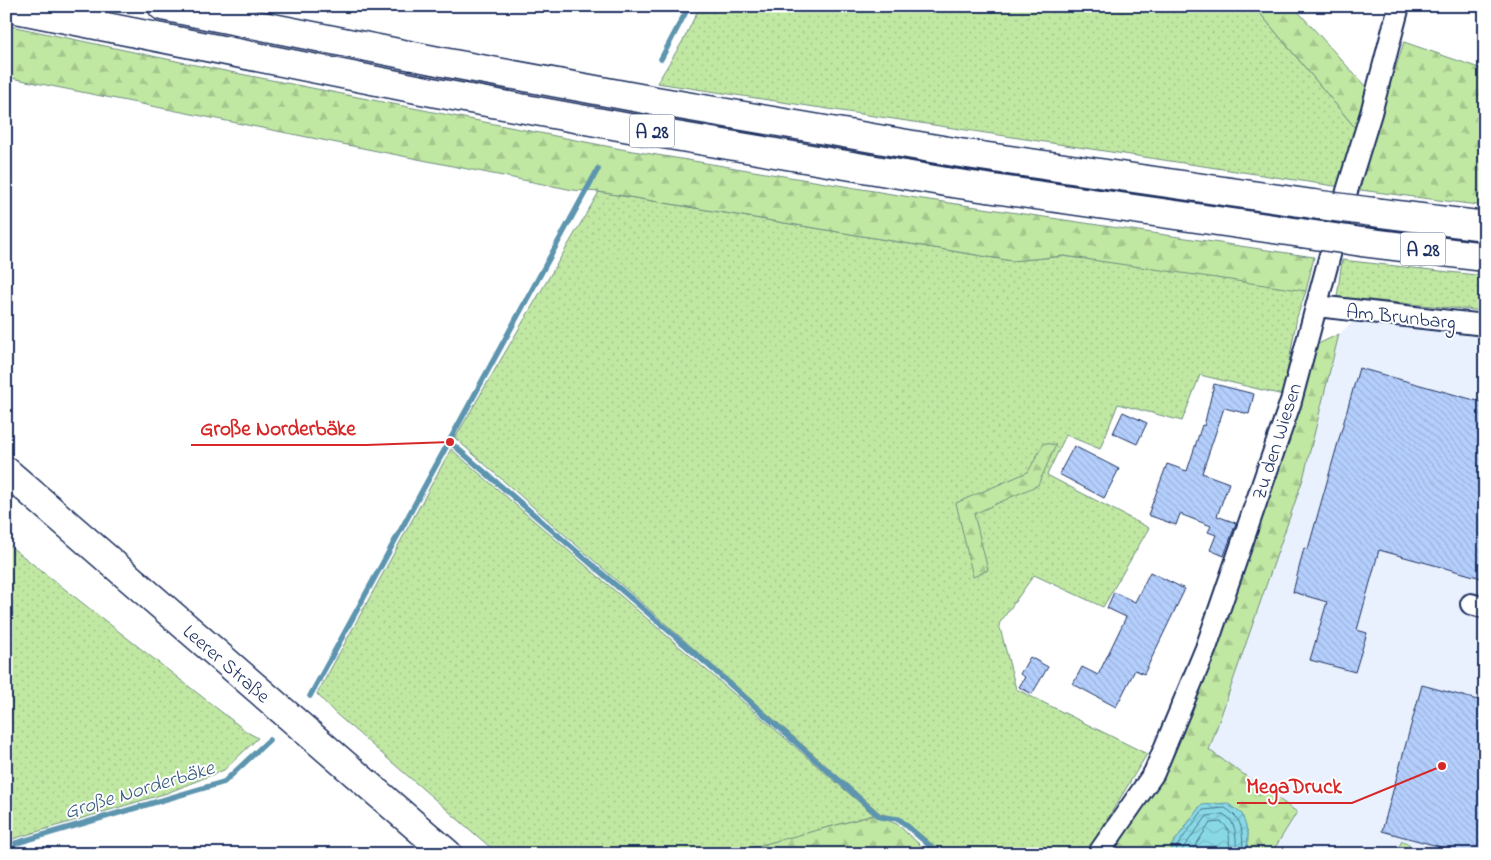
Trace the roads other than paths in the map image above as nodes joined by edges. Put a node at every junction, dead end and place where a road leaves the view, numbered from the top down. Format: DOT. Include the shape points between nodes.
graph roads {
  1 [pos="162,6"];
  2 [pos="1398,6"];
  3 [pos="6,7"];
  4 [pos="1485,226"];
  5 [pos="1485,257"];
  6 [pos="1317,306"];
  7 [pos="1485,325"];
  8 [pos="6,471"];
  9 [pos="448,854"];
  10 [pos="1098,854"];
  1 -- 4 [label="main road, A 28, bridge" via="448,64 960,152"];
  2 -- 6 [label="street, Zu den Wiesen"];
  3 -- 5 [label="main road, A 28, bridge" via="437,93 952,183 1301,234"];
  6 -- 7 [label="street, Am Brunbarg"];
  6 -- 10 [label="street, Zu den Wiesen" via="1291,401 1206,648 1154,772"];
  8 -- 9 [label="main road, Leerer Straße"];
}
